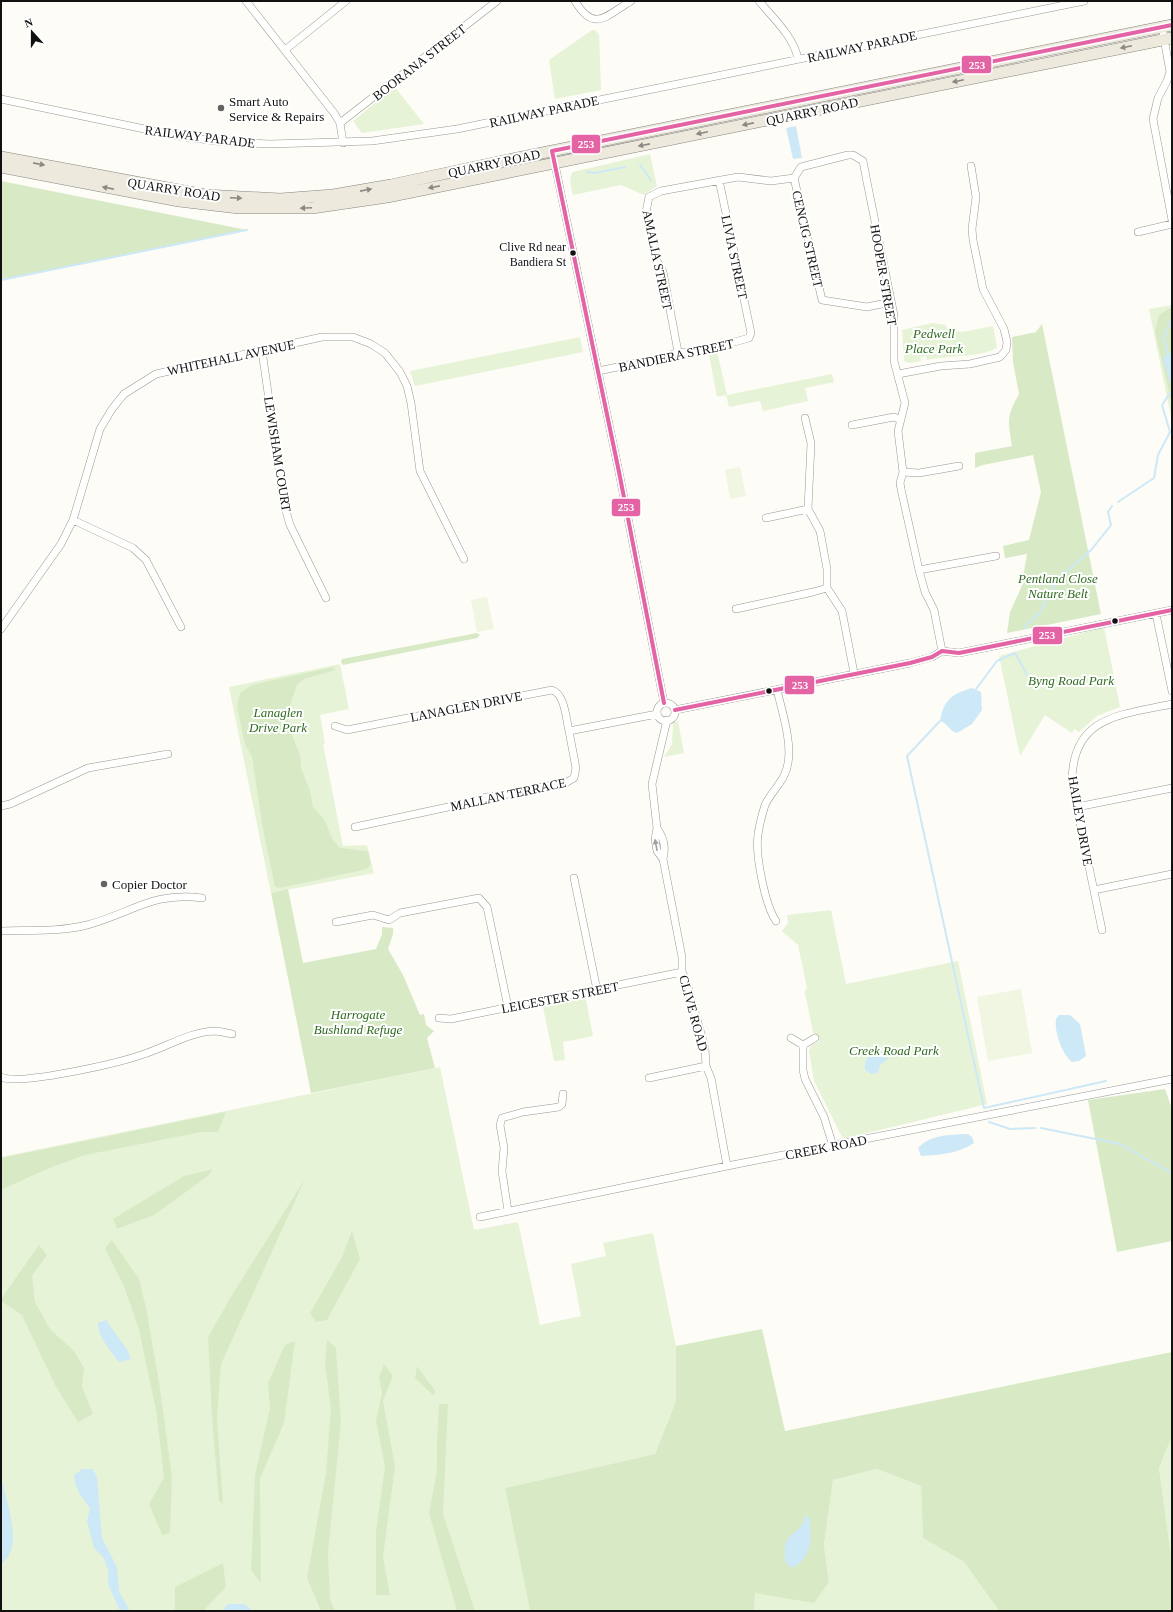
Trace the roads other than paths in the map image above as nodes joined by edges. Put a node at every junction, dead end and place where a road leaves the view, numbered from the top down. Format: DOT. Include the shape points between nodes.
graph roads {
  1 [pos="246,1"];
  2 [pos="346,1"];
  3 [pos="497,1"];
  4 [pos="575,1"];
  5 [pos="631,1"];
  6 [pos="759,1"];
  7 [pos="1083,1"];
  8 [pos="1167,26"];
  9 [pos="1168,38"];
  10 [pos="285,50"];
  11 [pos="798,59"];
  12 [pos="1,99"];
  13 [pos="340,123"];
  14 [pos="680,125"];
  15 [pos="682,137"];
  16 [pos="343,142"];
  17 [pos="552,151"];
  18 [pos="1,157"];
  19 [pos="554,163"];
  20 [pos="971,166"];
  21 [pos="1,167"];
  22 [pos="794,178"];
  23 [pos="719,180"];
  24 [pos="1172,220"];
  25 [pos="1172,224"];
  26 [pos="1138,232"];
  27 [pos="891,302"];
  28 [pos="751,333"];
  29 [pos="262,351"];
  30 [pos="678,352"];
  31 [pos="598,371"];
  32 [pos="898,374"];
  33 [pos="805,418"];
  34 [pos="901,420"];
  35 [pos="852,425"];
  36 [pos="959,466"];
  37 [pos="904,472"];
  38 [pos="808,509"];
  39 [pos="766,518"];
  40 [pos="73,520"];
  41 [pos="996,556"];
  42 [pos="464,559"];
  43 [pos="918,570"];
  44 [pos="827,588"];
  45 [pos="326,598"];
  46 [pos="736,609"];
  47 [pos="1172,610"];
  48 [pos="1156,614"];
  49 [pos="181,627"];
  50 [pos="1,629"];
  51 [pos="942,651"];
  52 [pos="854,673"];
  53 [pos="777,690"];
  54 [pos="1172,691"];
  55 [pos="664,703"];
  56 [pos="1172,704"];
  57 [pos="674,710"];
  58 [pos="657,714"];
  59 [pos="666,720"];
  60 [pos="335,726"];
  61 [pos="569,731"];
  62 [pos="168,754"];
  63 [pos="1172,788"];
  64 [pos="1,806"];
  65 [pos="1076,807"];
  66 [pos="355,827"];
  67 [pos="1172,874"];
  68 [pos="574,878"];
  69 [pos="1094,890"];
  70 [pos="202,898"];
  71 [pos="776,921"];
  72 [pos="336,922"];
  73 [pos="1102,930"];
  74 [pos="1,931"];
  75 [pos="682,972"];
  76 [pos="597,990"];
  77 [pos="508,1007"];
  78 [pos="439,1018"];
  79 [pos="232,1034"];
  80 [pos="792,1038"];
  81 [pos="815,1038"];
  82 [pos="803,1045"];
  83 [pos="706,1066"];
  84 [pos="1,1077"];
  85 [pos="649,1078"];
  86 [pos="1172,1079"];
  87 [pos="563,1094"];
  88 [pos="832,1146"];
  89 [pos="726,1166"];
  90 [pos="508,1211"];
  91 [pos="480,1217"];
  1 -- 10 [label="street"];
  2 -- 10 [label="street"];
  3 -- 13 [label="street, BOORANA STREET"];
  4 -- 5 [label="street" via="582,13 595,20"];
  6 -- 11 [label="street" via="790,40"];
  7 -- 11 [label="street, RAILWAY PARADE"];
  8 -- 9 [label="street"];
  8 -- 14 [label="main road, QUARRY ROAD"];
  9 -- 15 [label="main road, QUARRY ROAD, one-way"];
  9 -- 24 [label="street" via="1170,72 1158,98 1153,119"];
  10 -- 13 [label="street"];
  11 -- 16 [label="street, RAILWAY PARADE" via="457,128 372,141"];
  12 -- 16 [label="street, RAILWAY PARADE" via="170,134 224,142"];
  13 -- 16 [label="street"];
  14 -- 15 [label="main road"];
  14 -- 17 [label="main road, QUARRY ROAD"];
  15 -- 19 [label="main road, QUARRY ROAD, one-way"];
  18 -- 17 [label="main road, QUARRY ROAD, one-way" via="180,192 227,198 280,199 361,191"];
  17 -- 19 [label="street"];
  19 -- 21 [label="main road, QUARRY ROAD, one-way" via="359,202 279,209 239,208 179,201"];
  19 -- 31 [label="street"];
  20 -- 32 [label="street" via="976,197 972,230 983,289 1004,329 1006,350 1000,357 970,364 941,366"];
  22 -- 23 [label="street, AMALIA STREET" via="770,181 738,177"];
  22 -- 27 [label="street, CENCIG STREET" via="822,300 867,307"];
  22 -- 27 [label="street, HOOPER STREET" via="797,170 805,165 848,155 859,157 863,161"];
  23 -- 28 [label="street, LIVIA STREET"];
  23 -- 30 [label="street, AMALIA STREET" via="655,192 649,197 646,205"];
  25 -- 26 [label="street"];
  27 -- 32 [label="street, HOOPER STREET" via="894,315 894,361"];
  28 -- 30 [label="street, BANDIERA STREET" via="744,341 688,353"];
  29 -- 40 [label="street, WHITEHALL AVENUE" via="156,374 124,394 100,429"];
  29 -- 42 [label="street, WHITEHALL AVENUE" via="341,336 371,344 385,353 404,378 411,403 420,471"];
  29 -- 45 [label="street, LEWISHAM COURT" via="284,504 290,525"];
  30 -- 31 [label="street, BANDIERA STREET" via="666,357"];
  31 -- 55 [label="street"];
  32 -- 34 [label="street, HOOPER STREET" via="905,402"];
  33 -- 38 [label="street" via="812,443"];
  34 -- 35 [label="street" via="894,417"];
  34 -- 37 [label="street, HOOPER STREET" via="898,441"];
  36 -- 37 [label="street" via="924,473"];
  37 -- 43 [label="street, HOOPER STREET" via="900,483"];
  38 -- 39 [label="street"];
  38 -- 44 [label="street" via="820,531 827,569"];
  40 -- 49 [label="street" via="133,548 146,560"];
  40 -- 50 [label="street, WHITEHALL AVENUE" via="53,556"];
  41 -- 43 [label="street"];
  43 -- 51 [label="street, HOOPER STREET" via="934,610"];
  44 -- 46 [label="street"];
  44 -- 52 [label="street" via="842,611"];
  47 -- 48 [label="street"];
  48 -- 51 [label="street" via="958,653"];
  48 -- 54 [label="street"];
  51 -- 52 [label="street" via="925,659"];
  52 -- 53 [label="street"];
  53 -- 57 [label="street"];
  53 -- 71 [label="street" via="789,760 782,781 766,804 757,836 770,912"];
  55 -- 57 [label="street" via="672,705"];
  55 -- 58 [label="street" via="658,708"];
  56 -- 65 [label="street, HAILEY DRIVE" via="1121,714 1097,724 1081,739 1072,771"];
  57 -- 59 [label="street" via="674,716"];
  58 -- 59 [label="street"];
  58 -- 61 [label="street"];
  59 -- 75 [label="street, CLIVE ROAD" via="652,784 657,828 654,839 657,851 663,859 682,957"];
  60 -- 61 [label="street, LANAGLEN DRIVE" via="347,730 448,712 464,704 474,705 552,690 561,698"];
  61 -- 66 [label="street, MALLAN TERRACE" via="576,768 571,781 498,796 486,796 470,804"];
  62 -- 64 [label="street" via="88,768"];
  63 -- 65 [label="street"];
  65 -- 69 [label="street, HAILEY DRIVE"];
  67 -- 69 [label="street"];
  68 -- 76 [label="street"];
  69 -- 73 [label="street, HAILEY DRIVE"];
  70 -- 74 [label="street" via="183,895 165,897 70,929"];
  72 -- 77 [label="street" via="373,915 389,920 400,913 479,898 487,907"];
  75 -- 76 [label="street, LEICESTER STREET"];
  75 -- 83 [label="street, CLIVE ROAD" via="705,1048"];
  76 -- 77 [label="street, LEICESTER STREET"];
  77 -- 78 [label="street, LEICESTER STREET" via="452,1019"];
  79 -- 84 [label="street" via="214,1031 198,1034 142,1055 37,1078 8,1080"];
  80 -- 82 [label="street"];
  81 -- 82 [label="street"];
  82 -- 88 [label="street" via="805,1079 824,1117"];
  83 -- 85 [label="street"];
  83 -- 89 [label="street, CLIVE ROAD" via="711,1078"];
  86 -- 88 [label="street, CREEK ROAD"];
  87 -- 90 [label="street" via="559,1107 505,1116 500,1122 504,1153 502,1171"];
  88 -- 89 [label="street, CREEK ROAD"];
  89 -- 90 [label="street, CREEK ROAD"];
  90 -- 91 [label="street, CREEK ROAD"];
}
